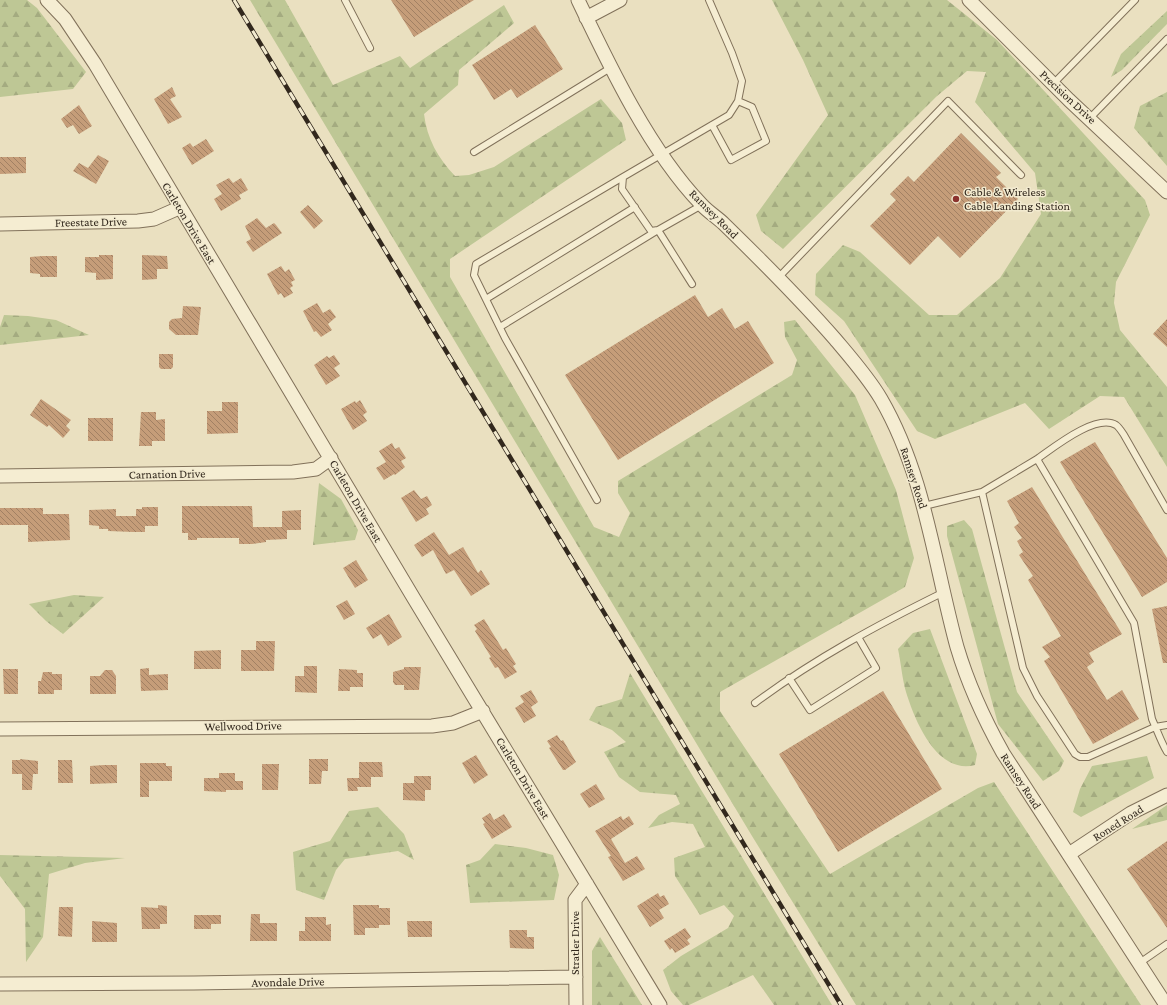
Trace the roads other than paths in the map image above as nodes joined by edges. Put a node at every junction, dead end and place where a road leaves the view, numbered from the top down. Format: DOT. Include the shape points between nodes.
graph roads {
  1 [pos="47,0"];
  2 [pos="346,0"];
  3 [pos="578,0"];
  4 [pos="620,0"];
  5 [pos="708,0"];
  6 [pos="969,0"];
  7 [pos="1135,0"];
  8 [pos="586,18"];
  9 [pos="1167,39"];
  10 [pos="370,48"];
  11 [pos="612,67"];
  12 [pos="1053,84"];
  13 [pos="738,101"];
  14 [pos="1090,118"];
  15 [pos="712,125"];
  16 [pos="474,152"];
  17 [pos="661,154"];
  18 [pos="1021,175"];
  19 [pos="623,177"];
  20 [pos="1167,192"];
  21 [pos="702,205"];
  22 [pos="635,207"];
  23 [pos="179,208"];
  24 [pos="0,224"];
  25 [pos="658,230"];
  26 [pos="778,278"];
  27 [pos="692,284"];
  28 [pos="486,299"];
  29 [pos="500,327"];
  30 [pos="331,458"];
  31 [pos="1037,459"];
  32 [pos="0,476"];
  33 [pos="982,492"];
  34 [pos="597,500"];
  35 [pos="924,506"];
  36 [pos="1167,510"];
  37 [pos="944,592"];
  38 [pos="858,637"];
  39 [pos="789,678"];
  40 [pos="755,703"];
  41 [pos="483,711"];
  42 [pos="1167,725"];
  43 [pos="1155,727"];
  44 [pos="0,729"];
  45 [pos="1167,752"];
  46 [pos="1167,795"];
  47 [pos="1070,854"];
  48 [pos="587,884"];
  49 [pos="1167,944"];
  50 [pos="1138,964"];
  51 [pos="576,977"];
  52 [pos="0,984"];
  53 [pos="576,1005"];
  54 [pos="660,1005"];
  55 [pos="1166,1005"];
  1 -- 23 [label="street, Carleton Drive East" via="65,19 94,64"];
  2 -- 10 [label="lane"];
  3 -- 8 [label="street, Ramsey Road"];
  4 -- 8 [label="street"];
  5 -- 13 [label="lane" via="742,81"];
  6 -- 12 [label="street, Precision Drive"];
  7 -- 12 [label="lane"];
  8 -- 11 [label="street, Ramsey Road"];
  9 -- 14 [label="lane"];
  11 -- 16 [label="lane"];
  11 -- 17 [label="street, Ramsey Road"];
  12 -- 14 [label="street, Precision Drive"];
  13 -- 15 [label="lane" via="729,115"];
  13 -- 15 [label="lane" via="752,108 766,141 731,160"];
  14 -- 20 [label="street, Precision Drive"];
  15 -- 17 [label="lane"];
  17 -- 19 [label="lane"];
  17 -- 21 [label="street, Ramsey Road"];
  18 -- 26 [label="lane" via="948,101"];
  19 -- 22 [label="lane" via="622,189"];
  19 -- 28 [label="lane" via="476,264 474,275"];
  21 -- 25 [label="lane"];
  21 -- 26 [label="street, Ramsey Road"];
  22 -- 25 [label="lane" via="651,231"];
  22 -- 28 [label="lane"];
  23 -- 24 [label="street, Freestate Drive" via="154,220"];
  23 -- 30 [label="street, Carleton Drive East"];
  25 -- 27 [label="lane"];
  25 -- 29 [label="lane"];
  26 -- 35 [label="street, Ramsey Road" via="854,360 880,397 902,442"];
  28 -- 29 [label="lane"];
  29 -- 34 [label="lane"];
  30 -- 32 [label="street, Carnation Drive" via="316,469 293,472"];
  30 -- 41 [label="street, Carleton Drive East"];
  31 -- 33 [label="lane"];
  31 -- 36 [label="lane" via="1078,431 1104,422 1116,425"];
  31 -- 43 [label="lane" via="1134,623"];
  33 -- 35 [label="lane"];
  33 -- 43 [label="lane" via="1023,668 1037,696 1075,754 1088,757"];
  35 -- 37 [label="street, Ramsey Road"];
  37 -- 38 [label="lane"];
  37 -- 47 [label="street, Ramsey Road" via="958,648 984,721"];
  38 -- 39 [label="lane"];
  38 -- 39 [label="lane" via="876,668 810,710"];
  39 -- 40 [label="lane"];
  41 -- 44 [label="street, Wellwood Drive" via="454,723 432,726"];
  41 -- 48 [label="street, Carleton Drive East"];
  42 -- 43 [label="lane"];
  43 -- 45 [label="lane"];
  46 -- 47 [label="street, Roned Road" via="1131,813"];
  47 -- 50 [label="street, Ramsey Road"];
  48 -- 51 [label="street, Stratler Drive" via="575,900"];
  48 -- 54 [label="street, Carleton Drive East"];
  49 -- 50 [label="lane"];
  50 -- 55 [label="street, Ramsey Road"];
  51 -- 52 [label="street, Avondale Drive"];
  51 -- 53 [label="street, Stratler Drive"];
}
